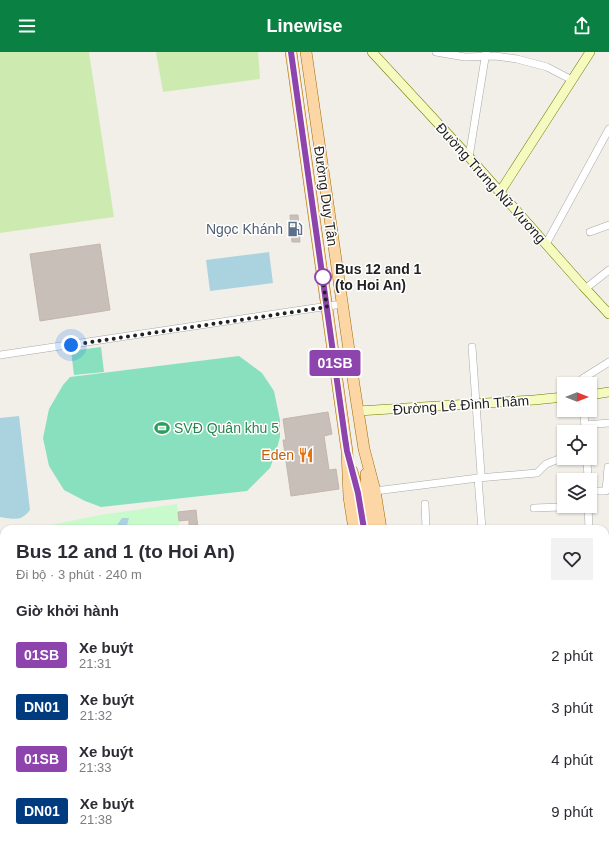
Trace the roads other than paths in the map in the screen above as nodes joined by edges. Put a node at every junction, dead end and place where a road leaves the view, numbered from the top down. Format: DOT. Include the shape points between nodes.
graph roads {
  1 [pos="291,52"];
  2 [pos="306,52"];
  3 [pos="372,52"];
  4 [pos="436,52"];
  5 [pos="590,52"];
  6 [pos="485,54"];
  7 [pos="572,80"];
  8 [pos="609,129"];
  9 [pos="469,157"];
  10 [pos="500,192"];
  11 [pos="609,226"];
  12 [pos="590,232"];
  13 [pos="546,244"];
  14 [pos="609,270"];
  15 [pos="585,289"];
  16 [pos="342,304"];
  17 [pos="327,307"];
  18 [pos="609,314"];
  19 [pos="472,347"];
  20 [pos="0,355"];
  21 [pos="609,362"];
  22 [pos="589,377"];
  23 [pos="609,392"];
  24 [pos="597,393"];
  25 [pos="557,398"];
  26 [pos="476,403"];
  27 [pos="358,411"];
  28 [pos="609,423"];
  29 [pos="597,426"];
  30 [pos="364,449"];
  31 [pos="347,451"];
  32 [pos="557,460"];
  33 [pos="609,466"];
  34 [pos="478,478"];
  35 [pos="375,491"];
  36 [pos="597,491"];
  37 [pos="425,504"];
  38 [pos="557,507"];
  39 [pos="534,508"];
  40 [pos="588,513"];
  41 [pos="353,525"];
  42 [pos="363,525"];
  43 [pos="371,525"];
  44 [pos="380,525"];
  45 [pos="426,525"];
  46 [pos="482,525"];
  47 [pos="589,525"];
  1 -- 17 [label="main road, Đường Duy Tân"];
  2 -- 16 [label="main road, Đường Duy Tân"];
  3 -- 9 [label="street, Đường Trưng Nữ Vương"];
  4 -- 6 [label="street" via="465,57"];
  5 -- 7 [label="street"];
  6 -- 7 [label="street" via="548,67"];
  6 -- 9 [label="street"];
  7 -- 10 [label="street"];
  8 -- 13 [label="street"];
  9 -- 10 [label="street, Đường Trưng Nữ Vương"];
  10 -- 13 [label="street, Đường Trưng Nữ Vương"];
  11 -- 12 [label="street"];
  13 -- 15 [label="street, Đường Trưng Nữ Vương"];
  14 -- 15 [label="street"];
  15 -- 18 [label="street, Đường Trưng Nữ Vương"];
  16 -- 17 [label="street"];
  16 -- 27 [label="main road, Đường Duy Tân"];
  17 -- 20 [label="street"];
  17 -- 31 [label="main road, Đường Duy Tân"];
  19 -- 26 [label="street"];
  21 -- 22 [label="street"];
  23 -- 24 [label="street"];
  25 -- 26 [label="street, Đường Lê Đình Thâm"];
  26 -- 27 [label="street, Đường Lê Đình Thâm"];
  26 -- 34 [label="street" via="481,474"];
  27 -- 30 [label="main road, Đường Duy Tân"];
  28 -- 29 [label="street"];
  30 -- 35 [label="main road, Đường Duy Tân"];
  30 -- 43 [label="main road"];
  31 -- 41 [label="main road, Đường Duy Tân"];
  31 -- 42 [label="main road"];
  32 -- 34 [label="street" via="546,464 537,473"];
  33 -- 36 [label="street" via="606,491"];
  34 -- 35 [label="street"];
  34 -- 46 [label="street"];
  35 -- 44 [label="main road, Đường Duy Tân"];
  37 -- 45 [label="street"];
  38 -- 39 [label="street"];
  40 -- 47 [label="street"];
}
